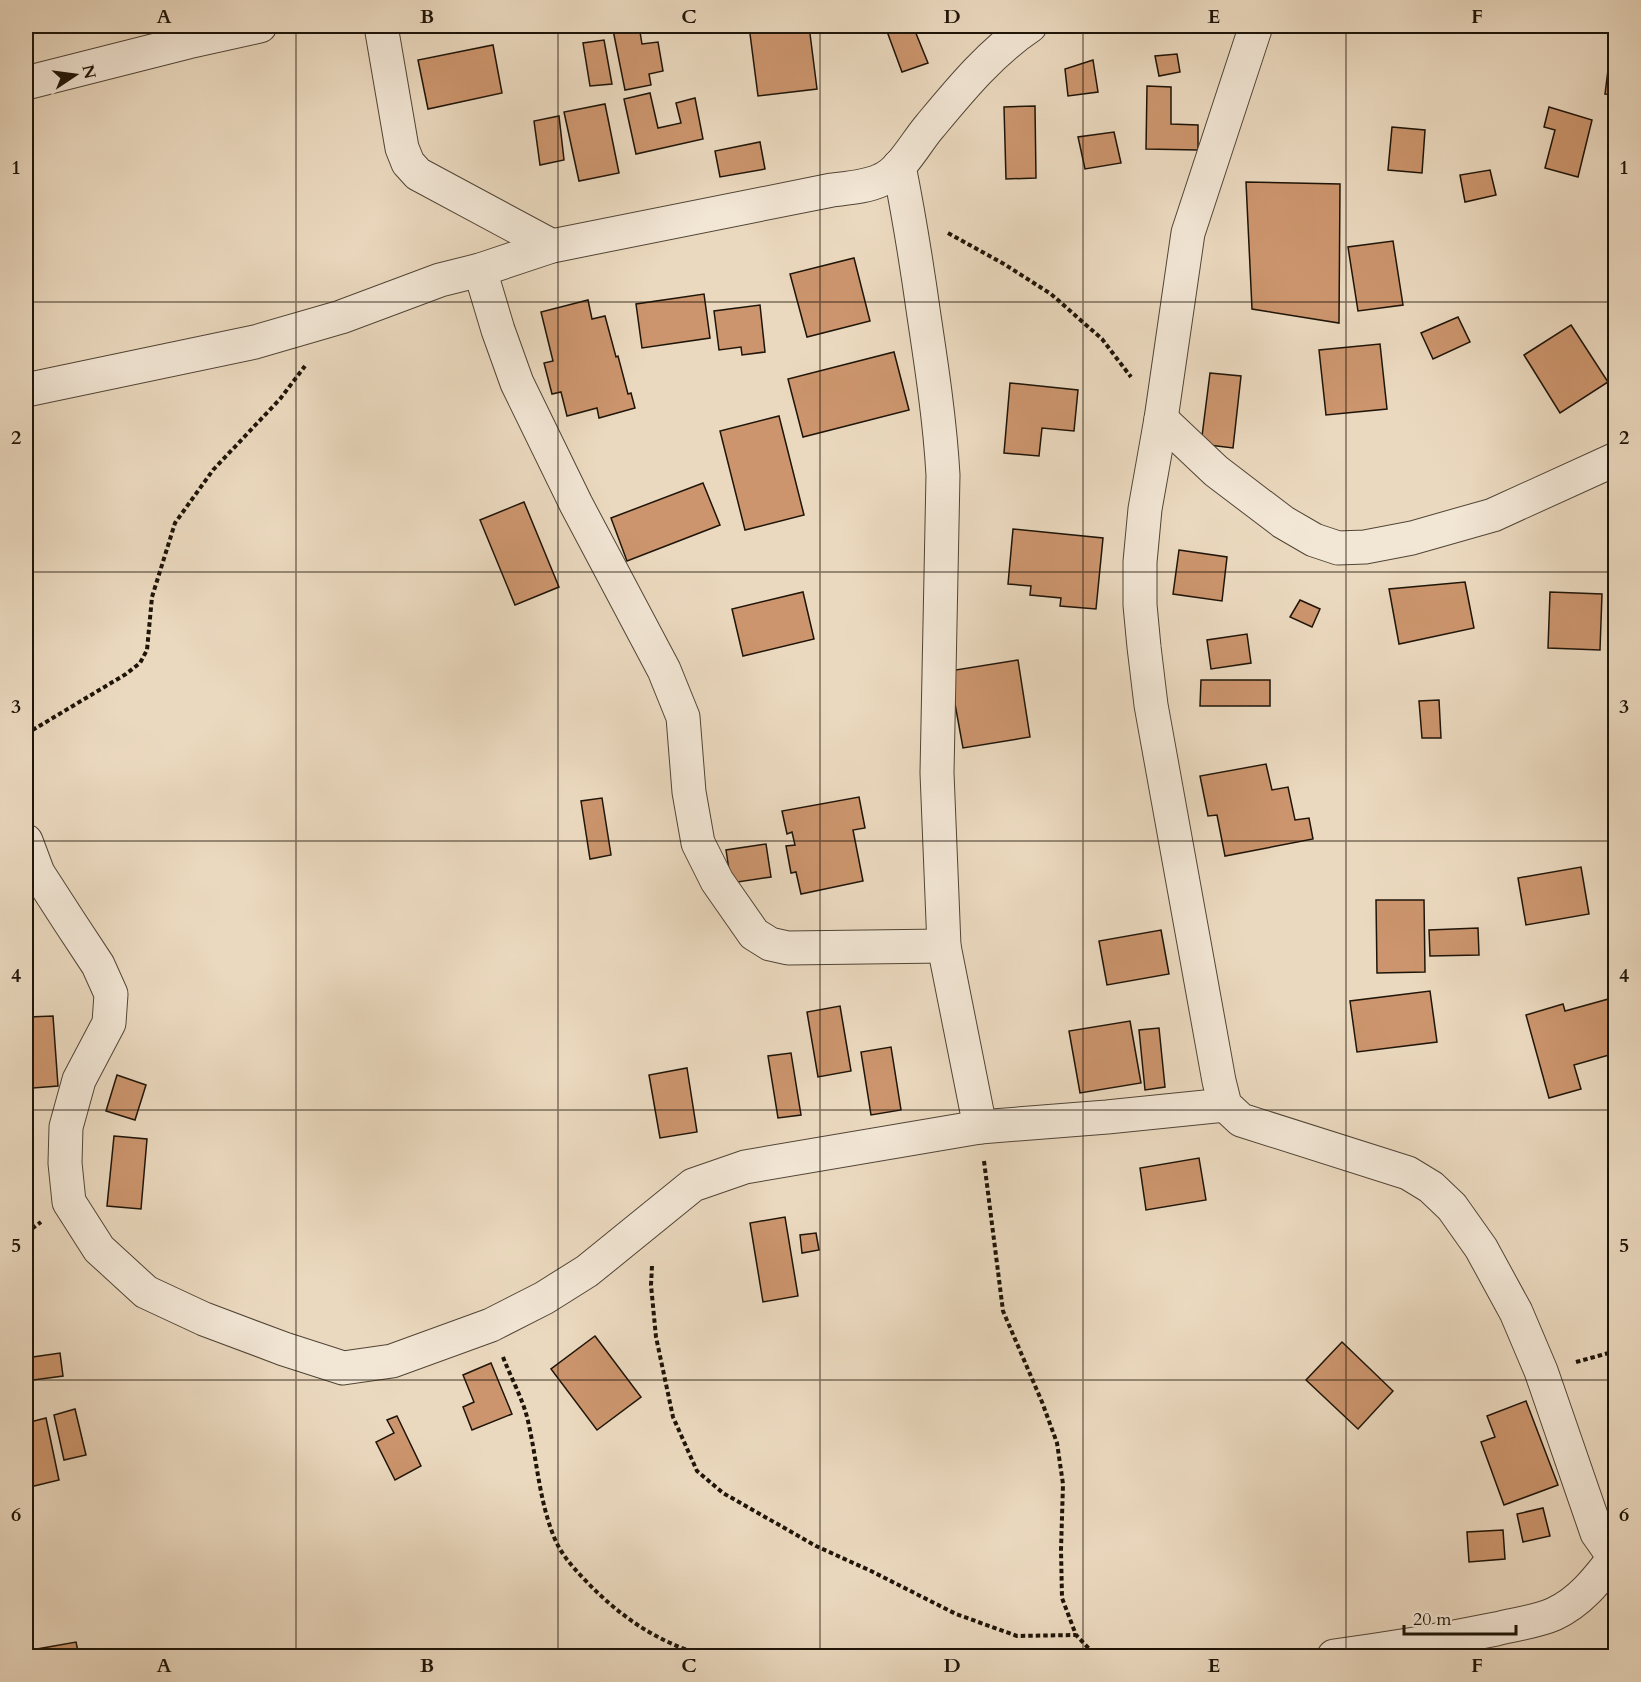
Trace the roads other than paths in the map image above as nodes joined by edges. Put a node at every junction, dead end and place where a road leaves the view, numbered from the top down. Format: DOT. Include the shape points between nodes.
graph roads {
  1 [pos="260,26"];
  2 [pos="381,26"];
  3 [pos="1030,26"];
  4 [pos="1256,26"];
  5 [pos="26,83"];
  6 [pos="899,166"];
  7 [pos="552,246"];
  8 [pos="480,270"];
  9 [pos="26,390"];
  10 [pos="1161,419"];
  11 [pos="1616,459"];
  12 [pos="26,841"];
  13 [pos="944,946"];
  14 [pos="1225,1105"];
  15 [pos="980,1127"];
  16 [pos="1615,1559"];
  17 [pos="1334,1656"];
  1 -- 5 [label="street"];
  2 -- 7 [label="street" via="408,164 443,189"];
  3 -- 6 [label="street" via="985,63"];
  4 -- 10 [label="street" via="1188,233"];
  6 -- 7 [label="street" via="882,180 861,186"];
  6 -- 13 [label="street" via="934,384 944,475 937,773"];
  7 -- 8 [label="street"];
  8 -- 9 [label="street" via="255,342"];
  8 -- 13 [label="street" via="517,383 664,670 682,717 698,843 717,881 747,925 771,944 788,948"];
  10 -- 11 [label="street" via="1216,471 1283,522 1314,540 1338,548 1412,538 1492,515"];
  10 -- 14 [label="street" via="1145,509 1140,605 1151,705"];
  12 -- 15 [label="street" via="38,873 98,965 111,994 109,1023 79,1080 66,1127 69,1202 99,1249 146,1292 204,1319 343,1368 392,1361 491,1325 544,1298 587,1271 693,1185 745,1167"];
  13 -- 15 [label="street"];
  14 -- 15 [label="street"];
  14 -- 16 [label="street" via="1242,1120 1408,1173 1452,1207 1481,1248 1516,1312 1541,1371 1597,1533"];
  16 -- 17 [label="street" via="1591,1588 1555,1614 1449,1639"];
}
